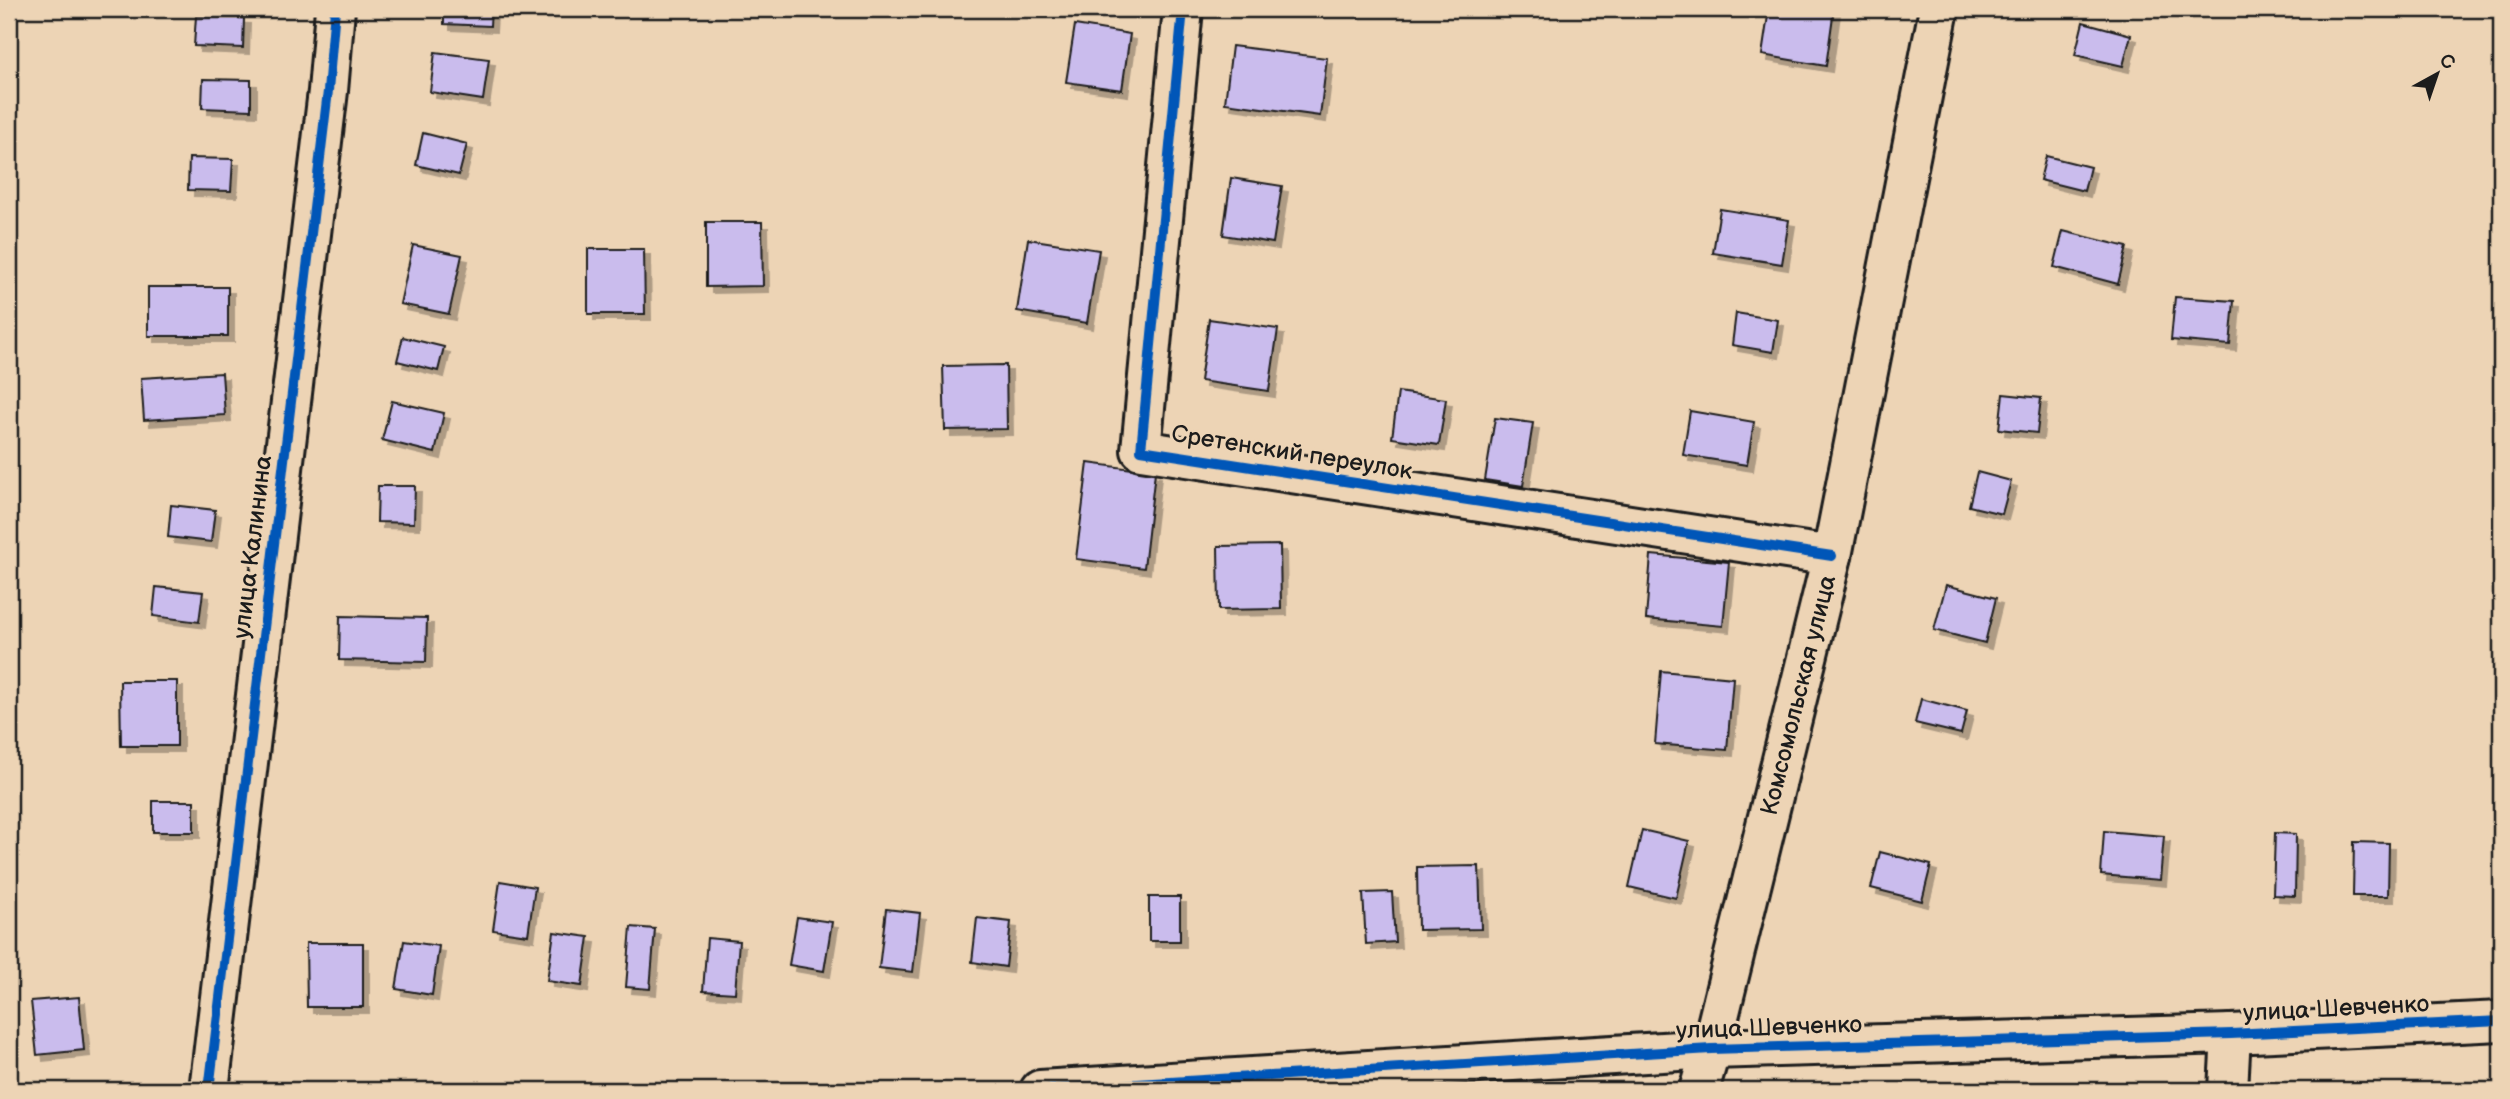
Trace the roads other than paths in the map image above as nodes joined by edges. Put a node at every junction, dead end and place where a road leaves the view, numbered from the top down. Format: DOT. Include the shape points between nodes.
graph roads {
  1 [pos="335,9"];
  2 [pos="1184,9"];
  3 [pos="1939,9"];
  4 [pos="1832,556"];
  5 [pos="2501,1021"];
  6 [pos="2231,1034"];
  7 [pos="1711,1049"];
  8 [pos="209,1090"];
  9 [pos="1040,1090"];
  10 [pos="1699,1090"];
  11 [pos="2228,1090"];
  1 -- 8 [label="street, улица Калинина"];
  2 -- 4 [label="street, Сретенский переулок" via="1141,450"];
  3 -- 4 [label="street, Комсомольская улица"];
  4 -- 7 [label="street, Комсомольская улица"];
  5 -- 6 [label="street, улица Шевченко"];
  6 -- 7 [label="street, улица Шевченко"];
  6 -- 11 [label="street"];
  7 -- 9 [label="street, улица Шевченко"];
  7 -- 10 [label="street, Комсомольская улица"];
}
